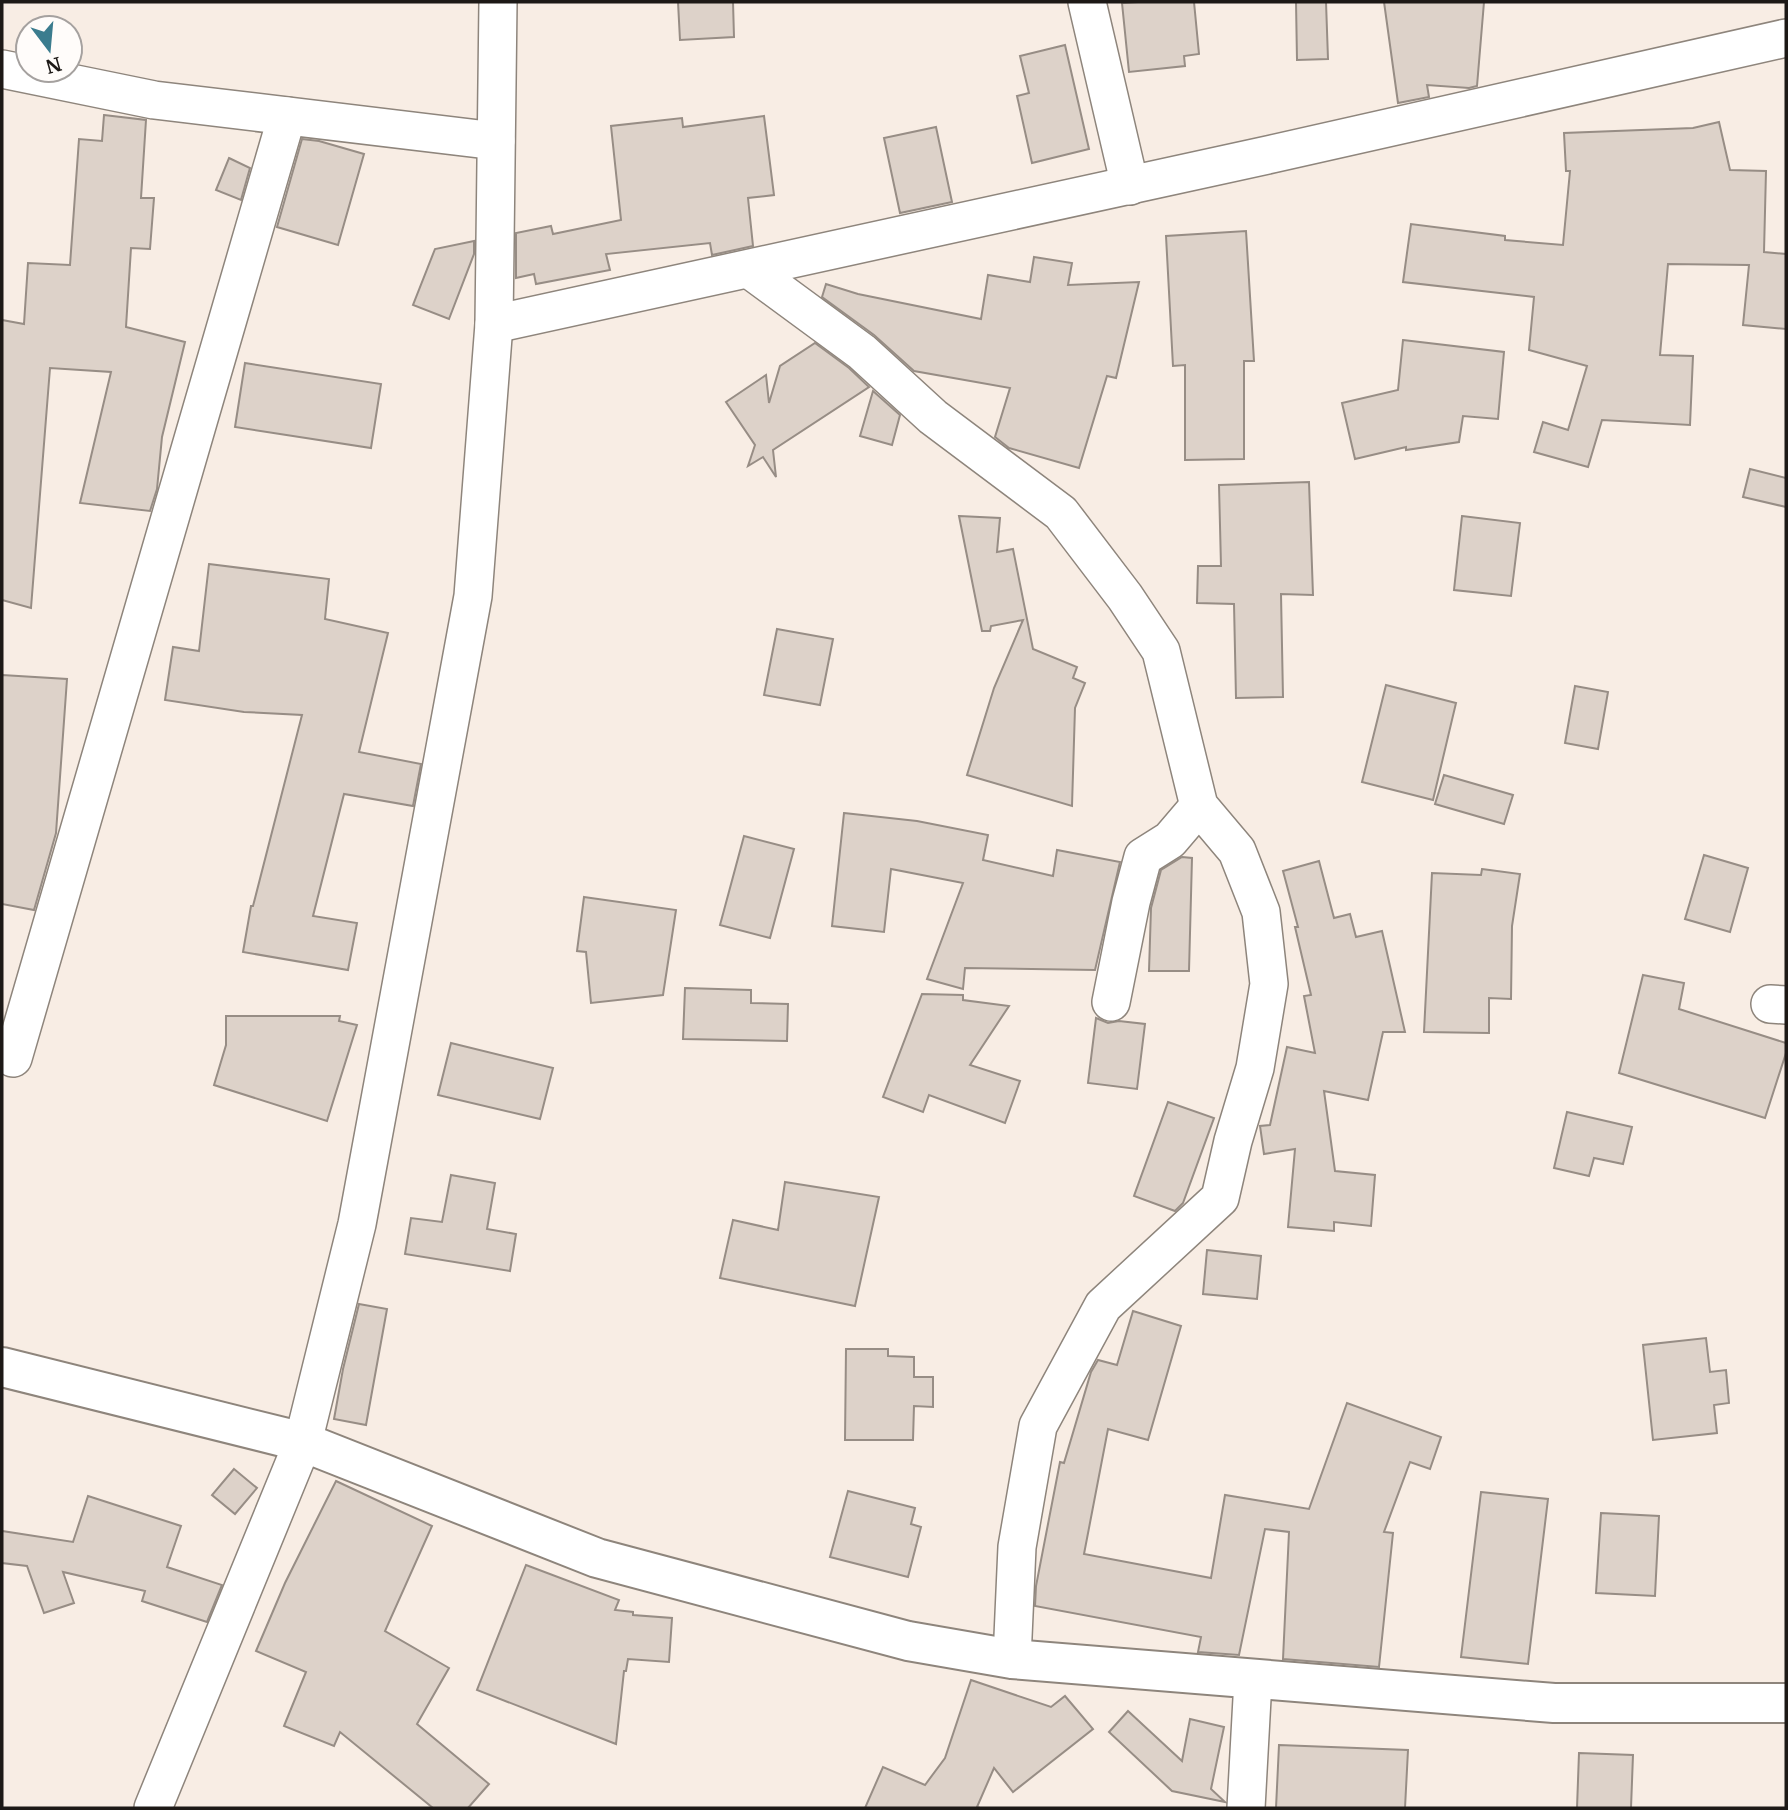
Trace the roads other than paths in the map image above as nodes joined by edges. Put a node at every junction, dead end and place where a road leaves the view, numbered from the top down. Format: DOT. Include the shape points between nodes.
graph roads {
  1 [pos="498,2"];
  2 [pos="1087,2"];
  3 [pos="1786,38"];
  4 [pos="2,69"];
  5 [pos="287,116"];
  6 [pos="496,141"];
  7 [pos="1130,186"];
  8 [pos="749,269"];
  9 [pos="494,324"];
  10 [pos="1199,806"];
  11 [pos="1111,1002"];
  12 [pos="13,1058"];
  13 [pos="2,1367"];
  14 [pos="303,1442"];
  15 [pos="1012,1659"];
  16 [pos="1253,1680"];
  17 [pos="1786,1703"];
  18 [pos="153,1808"];
  19 [pos="1246,1808"];
  1 -- 6 [label="street"];
  2 -- 7 [label="street"];
  3 -- 7 [label="street"];
  4 -- 5 [label="street" via="154,100"];
  5 -- 6 [label="street"];
  5 -- 12 [label="street"];
  6 -- 9 [label="street"];
  7 -- 8 [label="street"];
  8 -- 9 [label="street"];
  8 -- 10 [label="street" via="862,352 933,416 1061,513 1161,651"];
  9 -- 14 [label="street" via="473,596 357,1224"];
  10 -- 11 [label="street" via="1170,840 1143,858"];
  10 -- 15 [label="street" via="1237,851 1261,912 1269,984 1255,1068 1220,1198 1103,1306 1038,1426 1017,1547"];
  13 -- 14 [label="street"];
  14 -- 15 [label="street" via="597,1558 908,1642"];
  14 -- 18 [label="street"];
  15 -- 16 [label="street"];
  16 -- 17 [label="street" via="1554,1703"];
  16 -- 19 [label="street"];
}
